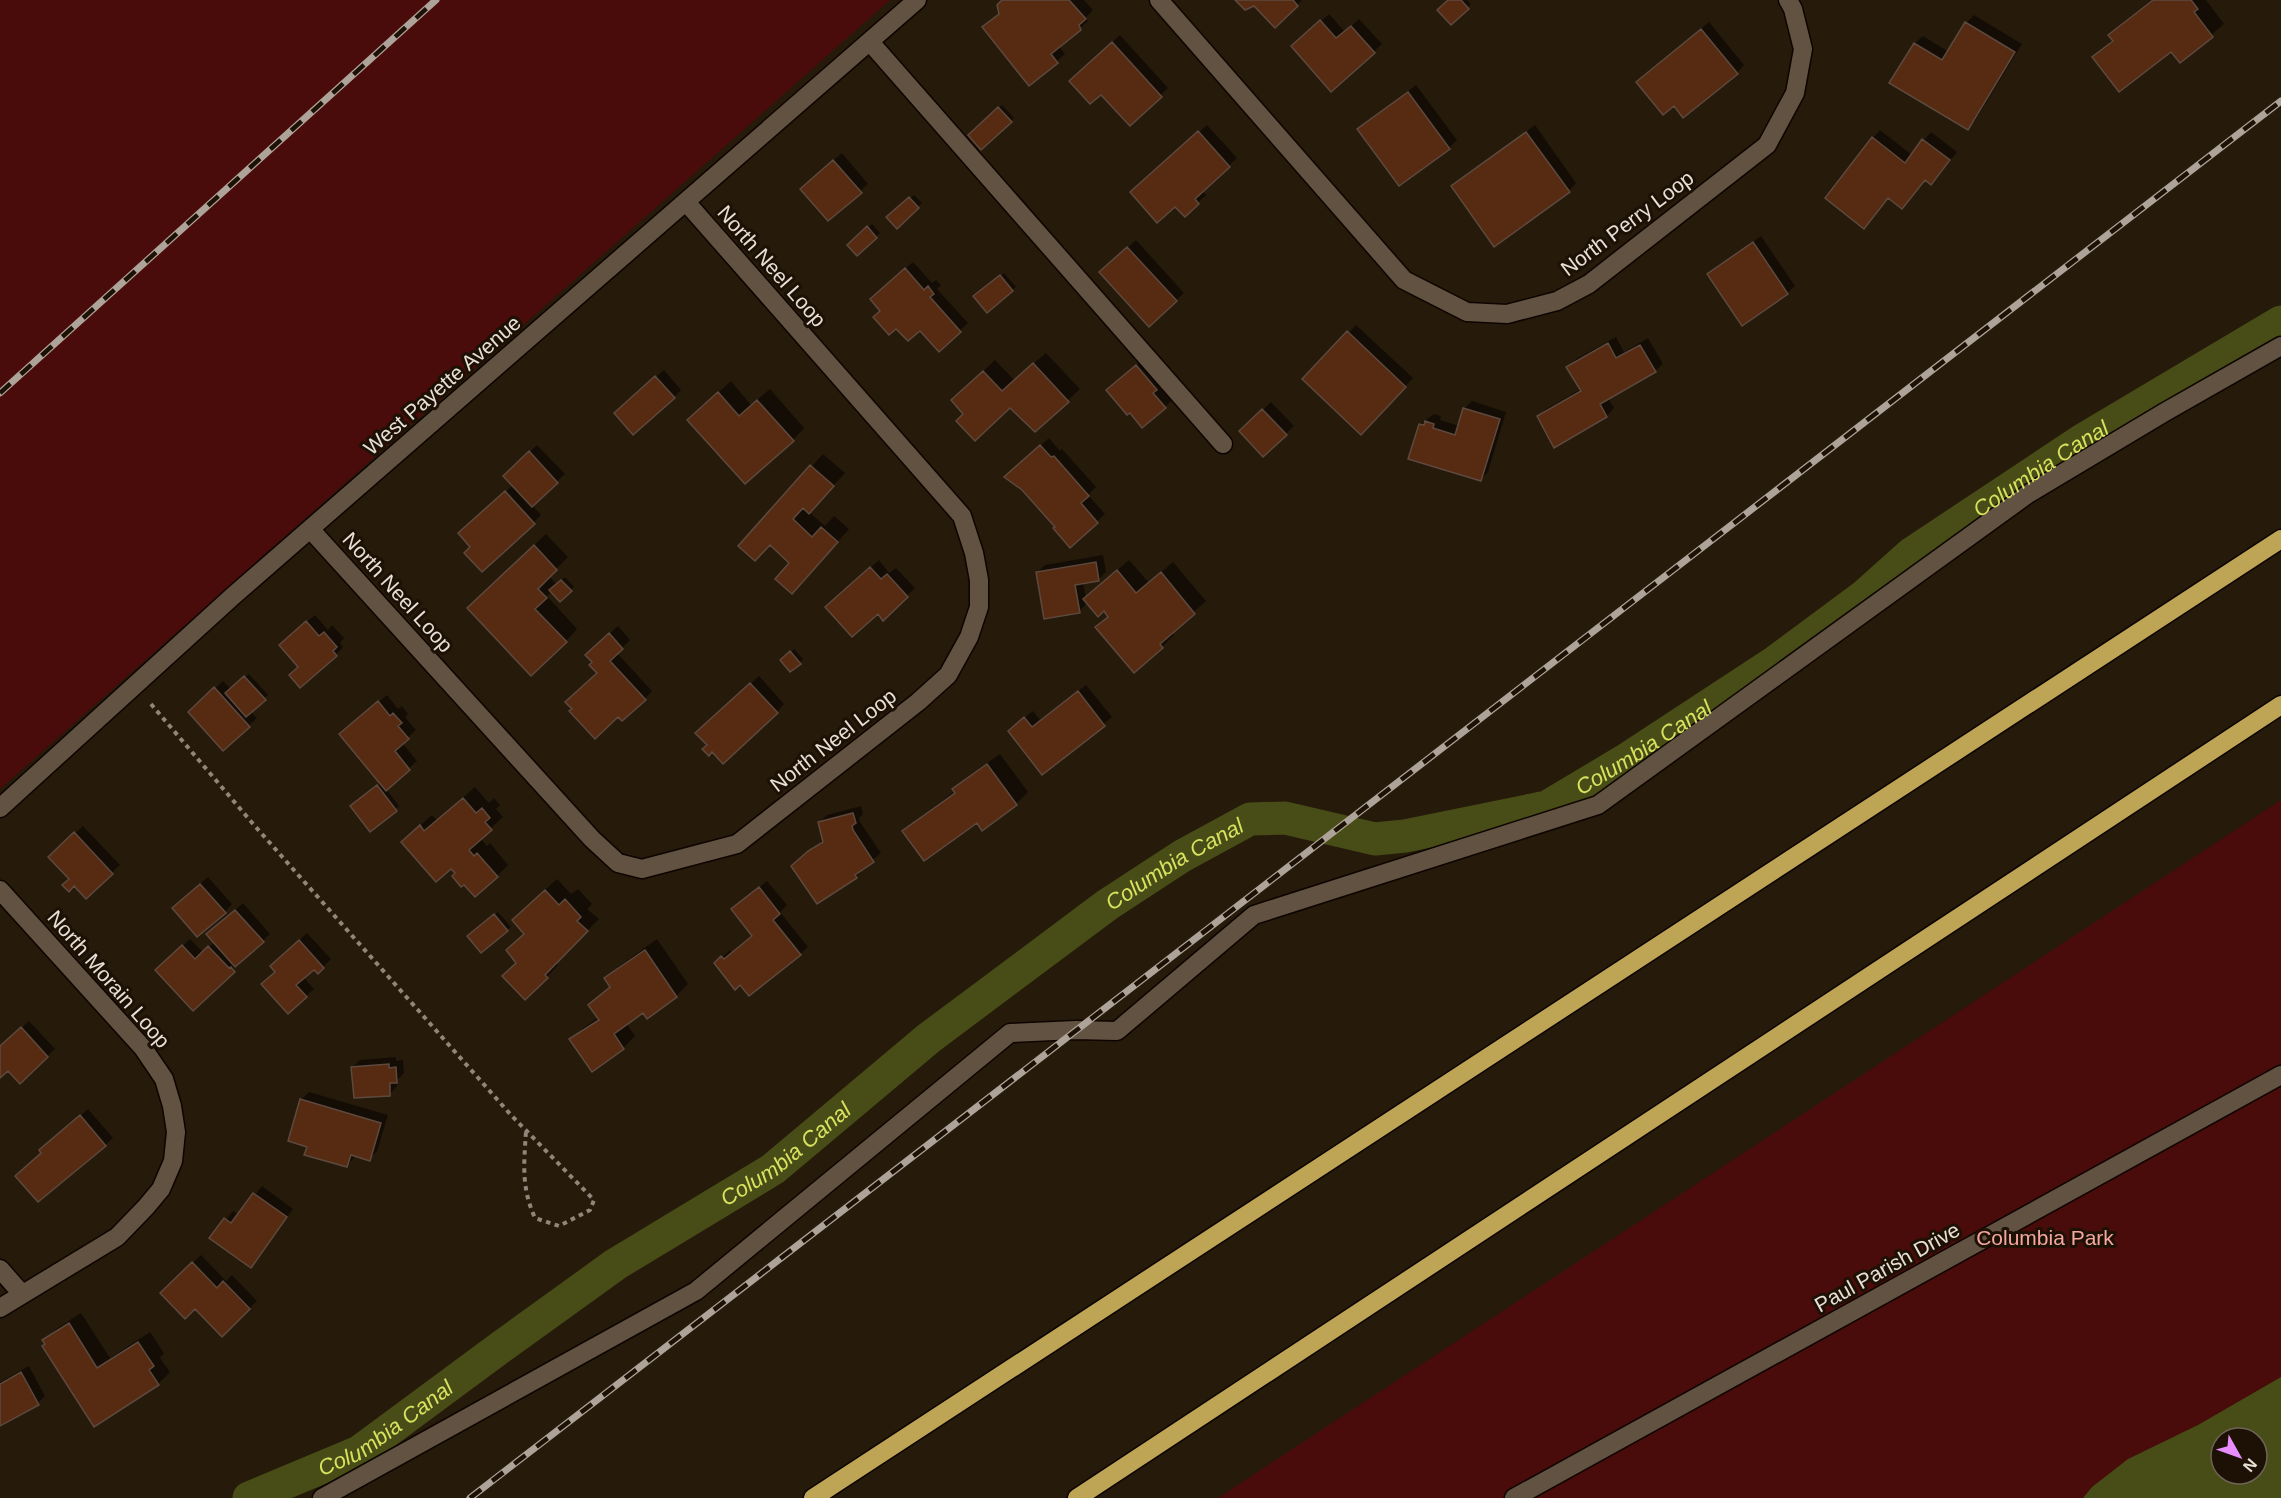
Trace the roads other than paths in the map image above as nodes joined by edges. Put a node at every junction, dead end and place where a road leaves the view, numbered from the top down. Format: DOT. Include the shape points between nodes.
graph roads {
  1 [pos="917,0"];
  2 [pos="1159,0"];
  3 [pos="1788,0"];
  4 [pos="870,42"];
  5 [pos="687,202"];
  6 [pos="2281,346"];
  7 [pos="1223,444"];
  8 [pos="311,530"];
  9 [pos="2281,539"];
  10 [pos="2281,705"];
  11 [pos="0,808"];
  12 [pos="0,890"];
  13 [pos="2281,1075"];
  14 [pos="0,1269"];
  15 [pos="22,1294"];
  16 [pos="0,1308"];
  17 [pos="322,1498"];
  18 [pos="813,1498"];
  19 [pos="1077,1498"];
  20 [pos="1514,1498"];
  1 -- 4 [label="street, West Payette Avenue"];
  2 -- 3 [label="street, North Perry Loop" via="1404,280 1467,312 1507,314 1557,301 1588,284 1767,145 1795,93 1803,49"];
  4 -- 5 [label="street, West Payette Avenue"];
  4 -- 7 [label="street"];
  5 -- 8 [label="street, West Payette Avenue"];
  5 -- 8 [label="street, North Neel Loop" via="962,516 974,553 979,607 969,637 948,675 918,702 737,844 642,868 618,863"];
  6 -- 17 [label="street" via="2028,494 1598,805 1254,915 1117,1031 1010,1033 696,1291"];
  8 -- 11 [label="street, West Payette Avenue"];
  9 -- 18 [label="highway"];
  10 -- 19 [label="highway"];
  12 -- 15 [label="street, North Morain Loop" via="143,1048 164,1079 176,1132 173,1161 161,1189 146,1207 117,1237"];
  13 -- 20 [label="street, Paul Parish Drive"];
  14 -- 15 [label="street"];
  15 -- 16 [label="street, North Morain Loop"];
}
